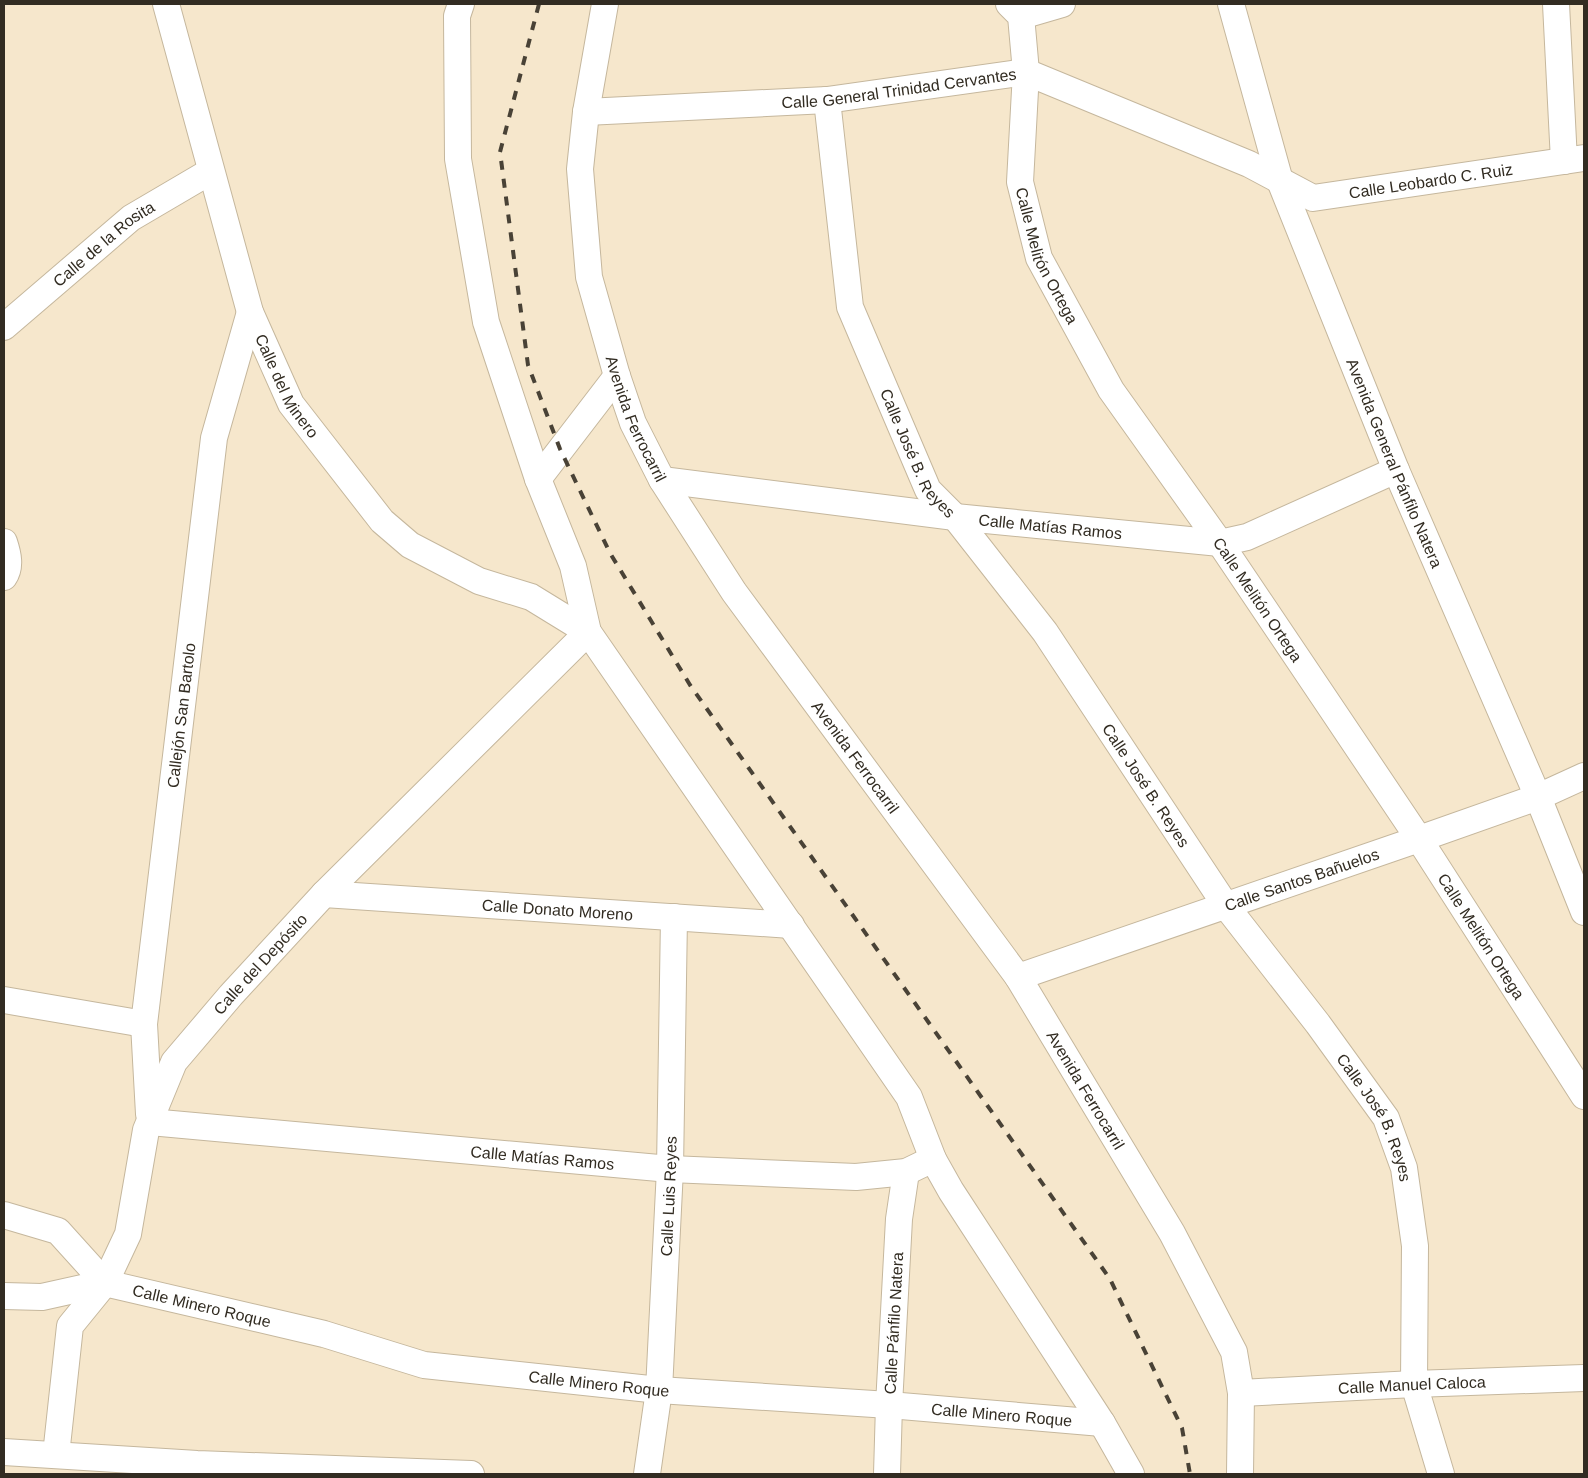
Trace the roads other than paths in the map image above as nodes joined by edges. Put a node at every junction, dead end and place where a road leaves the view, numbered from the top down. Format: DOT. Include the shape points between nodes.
graph roads {
  1 [pos="166,4"];
  2 [pos="461,4"];
  3 [pos="605,4"];
  4 [pos="1062,4"];
  5 [pos="1231,4"];
  6 [pos="1556,4"];
  7 [pos="1015,10"];
  8 [pos="1026,72"];
  9 [pos="827,100"];
  10 [pos="586,112"];
  11 [pos="1574,160"];
  12 [pos="211,171"];
  13 [pos="1280,181"];
  14 [pos="250,312"];
  15 [pos="4,326"];
  16 [pos="617,376"];
  17 [pos="1396,470"];
  18 [pos="538,479"];
  19 [pos="662,480"];
  20 [pos="956,517"];
  21 [pos="4,542"];
  22 [pos="1220,543"];
  23 [pos="4,577"];
  24 [pos="588,632"];
  25 [pos="1584,776"];
  26 [pos="1538,797"];
  27 [pos="1419,839"];
  28 [pos="324,894"];
  29 [pos="1226,906"];
  30 [pos="1584,912"];
  31 [pos="674,917"];
  32 [pos="791,925"];
  33 [pos="1018,977"];
  34 [pos="4,1000"];
  35 [pos="144,1024"];
  36 [pos="1584,1096"];
  37 [pos="150,1122"];
  38 [pos="933,1159"];
  39 [pos="670,1169"];
  40 [pos="906,1172"];
  41 [pos="4,1215"];
  42 [pos="105,1283"];
  43 [pos="4,1296"];
  44 [pos="1584,1378"];
  45 [pos="1414,1384"];
  46 [pos="659,1390"];
  47 [pos="1241,1392"];
  48 [pos="889,1405"];
  49 [pos="1102,1422"];
  50 [pos="4,1452"];
  51 [pos="56,1454"];
  52 [pos="471,1474"];
  53 [pos="647,1474"];
  54 [pos="887,1474"];
  55 [pos="1131,1474"];
  56 [pos="1240,1474"];
  57 [pos="1441,1474"];
  1 -- 12 [label="street, Calle del Minero"];
  2 -- 18 [label="street" via="457,16 458,159 486,322"];
  3 -- 10 [label="street, Avenida Ferrocarril"];
  4 -- 7 [label="street"];
  5 -- 13 [label="street, Avenida General Pánfilo Natera"];
  6 -- 11 [label="street"];
  7 -- 8 [label="street, Calle Melitón Ortega"];
  8 -- 9 [label="street, Calle General Trinidad Cervantes"];
  8 -- 13 [label="street, Calle General Trinidad Cervantes" via="1249,164"];
  8 -- 22 [label="street, Calle Melitón Ortega" via="1020,182 1039,258 1111,390"];
  9 -- 10 [label="street, Calle General Trinidad Cervantes"];
  9 -- 20 [label="street, Calle José B. Reyes" via="850,307 928,490"];
  10 -- 16 [label="street, Avenida Ferrocarril" via="580,169 589,277"];
  11 -- 13 [label="street, Calle Leobardo C. Ruiz" via="1313,198"];
  12 -- 14 [label="street, Calle del Minero"];
  12 -- 15 [label="street, Calle de la Rosita" via="131,218"];
  13 -- 17 [label="street, Avenida General Pánfilo Natera"];
  14 -- 24 [label="street, Calle del Minero" via="291,404 382,521 410,545 479,580 531,598"];
  14 -- 35 [label="street, Callejón San Bartolo" via="214,438"];
  16 -- 18 [label="street"];
  16 -- 19 [label="street, Avenida Ferrocarril" via="633,423"];
  17 -- 22 [label="street, Calle Matías Ramos" via="1247,537"];
  17 -- 26 [label="street, Avenida General Pánfilo Natera"];
  18 -- 24 [label="street" via="573,566"];
  19 -- 20 [label="street, Calle Matías Ramos"];
  19 -- 33 [label="street, Avenida Ferrocarril" via="734,592"];
  20 -- 22 [label="street, Calle Matías Ramos"];
  20 -- 29 [label="street, Calle José B. Reyes" via="1045,632"];
  21 -- 23 [label="street" via="8,552 8,571"];
  22 -- 27 [label="street, Calle Melitón Ortega"];
  24 -- 28 [label="street, Calle del Depósito"];
  24 -- 32 [label="street"];
  25 -- 26 [label="street, Calle Santos Bañuelos"];
  26 -- 27 [label="street, Calle Santos Bañuelos"];
  26 -- 30 [label="street, Avenida General Pánfilo Natera"];
  27 -- 29 [label="street, Calle Santos Bañuelos"];
  27 -- 36 [label="street, Calle Melitón Ortega"];
  28 -- 31 [label="street, Calle Donato Moreno"];
  28 -- 37 [label="street, Calle del Depósito" via="174,1062"];
  29 -- 33 [label="street, Calle Santos Bañuelos"];
  29 -- 45 [label="street, Calle José B. Reyes" via="1386,1118 1404,1168 1415,1246"];
  31 -- 32 [label="street, Calle Donato Moreno"];
  31 -- 39 [label="street, Calle Luis Reyes"];
  32 -- 38 [label="street" via="909,1097"];
  33 -- 47 [label="street, Avenida Ferrocarril" via="1172,1233 1234,1352"];
  34 -- 35 [label="street"];
  35 -- 37 [label="street, Callejón San Bartolo"];
  37 -- 39 [label="street, Calle Matías Ramos"];
  37 -- 42 [label="street, Calle del Depósito" via="128,1234"];
  38 -- 40 [label="street, Calle Matías Ramos"];
  38 -- 49 [label="street"];
  39 -- 40 [label="street, Calle Matías Ramos" via="856,1177"];
  39 -- 46 [label="street, Calle Luis Reyes"];
  40 -- 48 [label="street, Calle Pánfilo Natera" via="899,1219"];
  41 -- 42 [label="street" via="58,1231"];
  42 -- 43 [label="street" via="42,1297"];
  42 -- 46 [label="street, Calle Minero Roque" via="324,1334 424,1365"];
  42 -- 51 [label="street, Calle del Depósito" via="70,1326"];
  44 -- 45 [label="street, Calle Manuel Caloca"];
  45 -- 47 [label="street, Calle Manuel Caloca"];
  45 -- 57 [label="street, Calle José B. Reyes"];
  46 -- 48 [label="street, Calle Minero Roque"];
  46 -- 53 [label="street, Calle Luis Reyes"];
  47 -- 56 [label="street, Avenida Ferrocarril"];
  48 -- 49 [label="street, Calle Minero Roque"];
  48 -- 54 [label="street, Calle Pánfilo Natera"];
  49 -- 55 [label="street"];
  50 -- 51 [label="street"];
  51 -- 52 [label="street" via="198,1464"];
}
